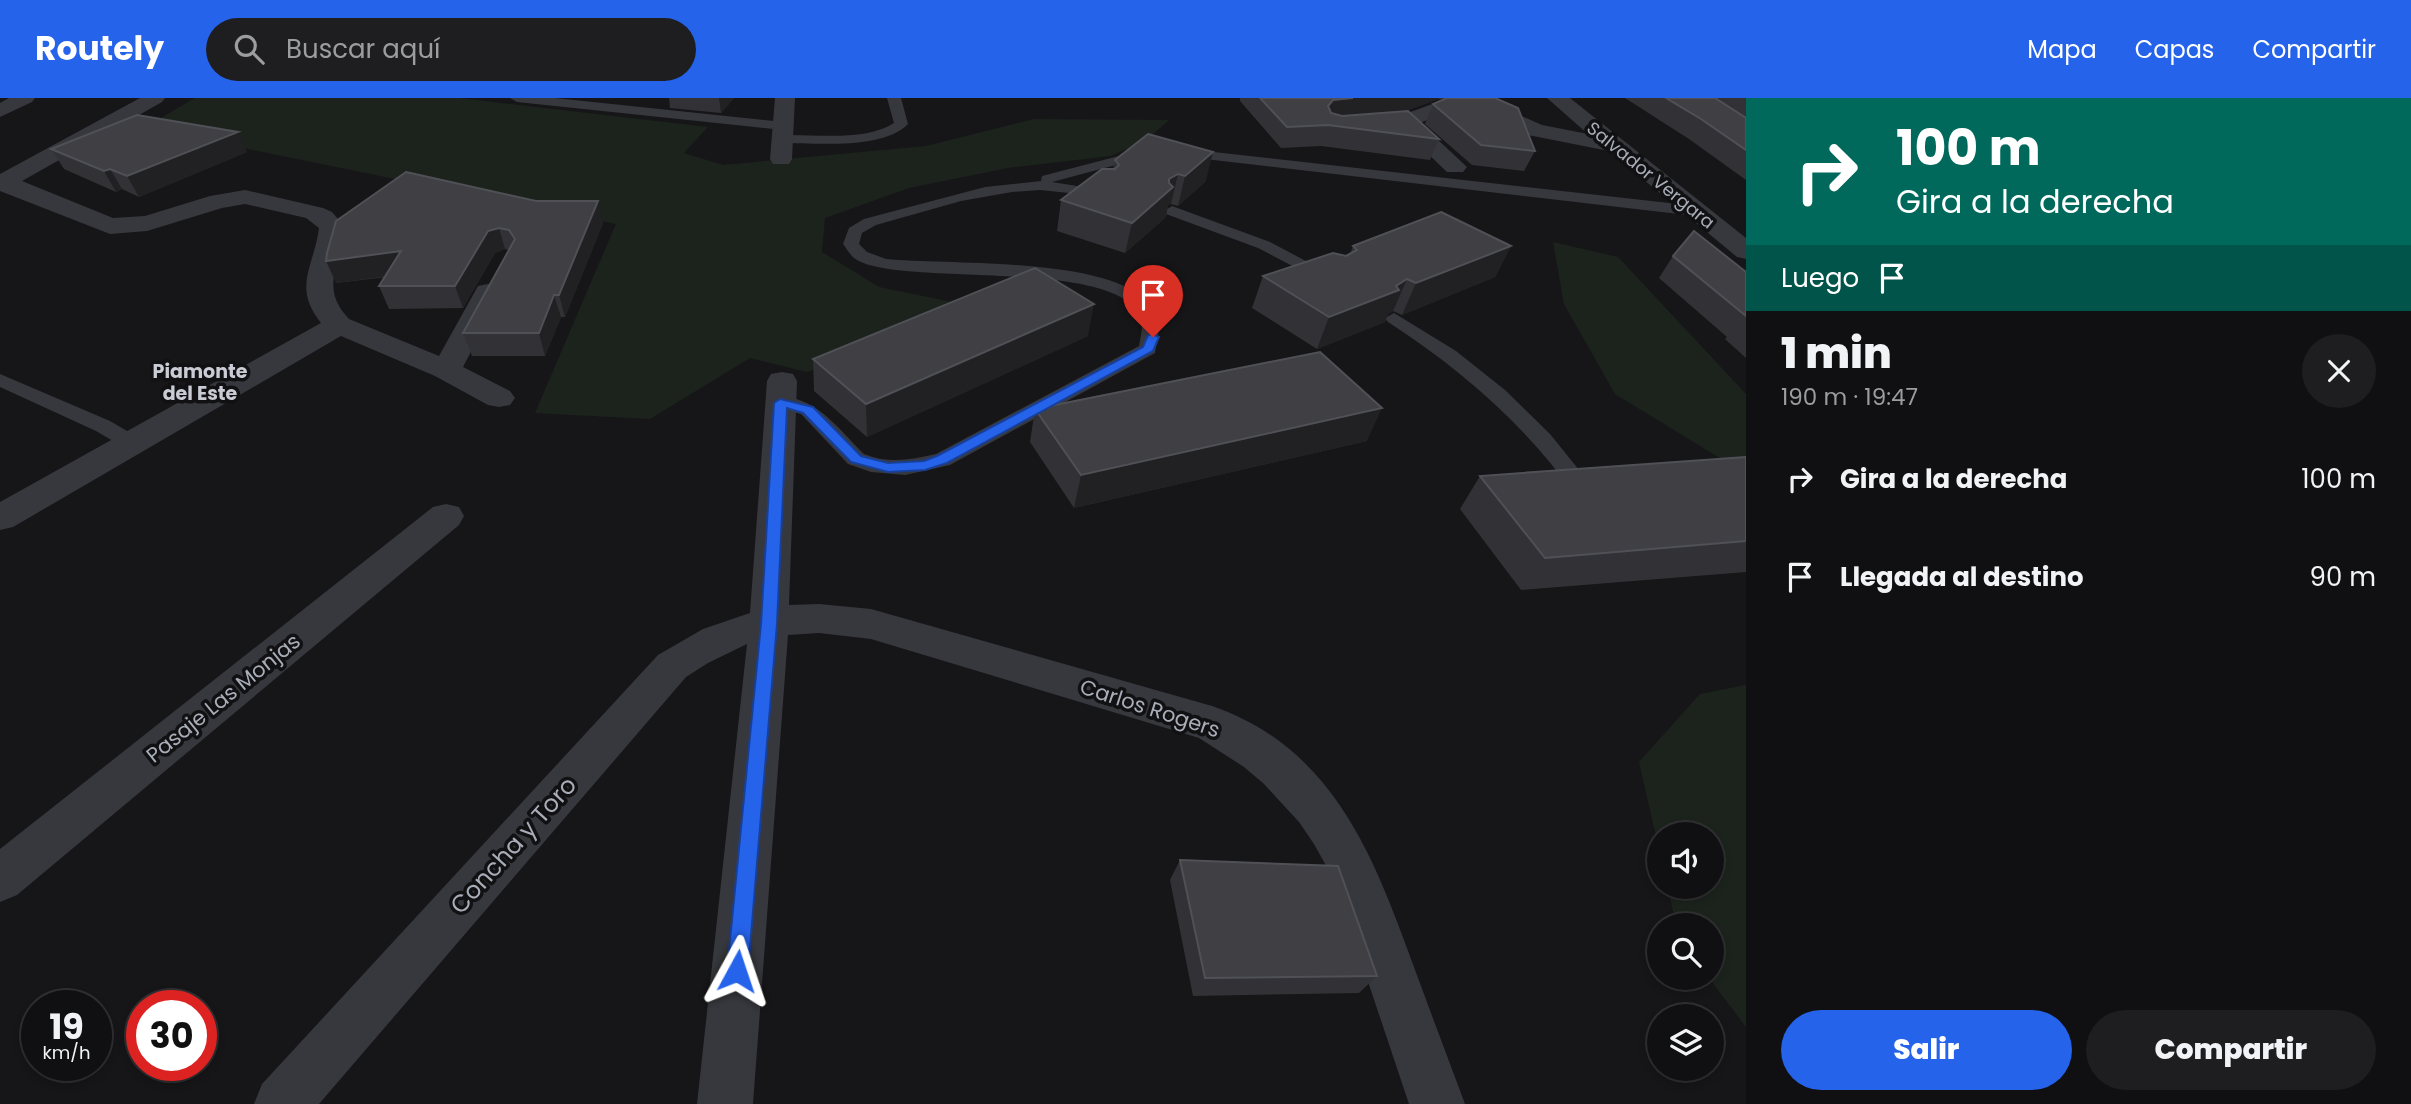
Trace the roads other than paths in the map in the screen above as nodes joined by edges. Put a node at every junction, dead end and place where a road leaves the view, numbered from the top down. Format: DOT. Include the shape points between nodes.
graph roads {
  1 [pos="26,98"];
  2 [pos="155,98"];
  3 [pos="517,98"];
  4 [pos="785,98"];
  5 [pos="894,98"];
  6 [pos="1557,98"];
  7 [pos="1494,104"];
  8 [pos="0,111"];
  9 [pos="1406,121"];
  10 [pos="1347,126"];
  11 [pos="782,141"];
  12 [pos="1616,146"];
  13 [pos="1455,167"];
  14 [pos="2,183"];
  15 [pos="1030,184"];
  16 [pos="1103,194"];
  17 [pos="1172,211"];
  18 [pos="1696,211"];
  19 [pos="1717,228"];
  20 [pos="1746,228"];
  21 [pos="1746,251"];
  22 [pos="499,272"];
  23 [pos="1333,280"];
  24 [pos="1394,318"];
  25 [pos="338,325"];
  26 [pos="446,370"];
  27 [pos="0,380"];
  28 [pos="781,392"];
  29 [pos="499,398"];
  30 [pos="132,443"];
  31 [pos="1584,491"];
  32 [pos="446,516"];
  33 [pos="0,518"];
  34 [pos="769,624"];
  35 [pos="0,879"];
  36 [pos="282,1104"];
  37 [pos="725,1104"];
  38 [pos="1437,1104"];
  1 -- 8 [label="street"];
  2 -- 14 [label="street"];
  3 -- 11 [label="lane"];
  4 -- 11 [label="street"];
  5 -- 11 [label="lane" via="902,119 891,131"];
  6 -- 12 [label="street, Salvador Vergara"];
  7 -- 9 [label="street" via="1438,108"];
  7 -- 12 [label="street" via="1536,130"];
  9 -- 10 [label="street"];
  9 -- 13 [label="street"];
  12 -- 18 [label="street, Salvador Vergara"];
  14 -- 25 [label="street" via="110,226 147,223 245,197 314,213 332,227 317,289 320,302"];
  15 -- 16 [label="lane"];
  15 -- 18 [label="lane" via="1142,153 1196,154"];
  15 -- 28 [label="lane" via="987,189 870,222 855,231 851,244 861,256 884,264 1053,273 1108,285 1146,313 1153,337 1148,349 925,465 888,467 856,459 808,410"];
  17 -- 23 [label="lane" via="1264,245"];
  18 -- 19 [label="street, Salvador Vergara"];
  19 -- 20 [label="street"];
  19 -- 21 [label="street, Salvador Vergara"];
  22 -- 26 [label="street"];
  24 -- 31 [label="lane" via="1501,394 1560,457"];
  25 -- 26 [label="street"];
  25 -- 30 [label="street"];
  26 -- 29 [label="street"];
  27 -- 30 [label="lane"];
  28 -- 34 [label="street"];
  30 -- 33 [label="street"];
  32 -- 35 [label="street, Pasaje Las Monjas"];
  34 -- 36 [label="street, Concha y Toro" via="720,636 672,666"];
  34 -- 37 [label="street"];
  34 -- 38 [label="street, Carlos Rogers" via="825,617 871,624 1212,724 1262,754 1322,813 1342,845"];
}
